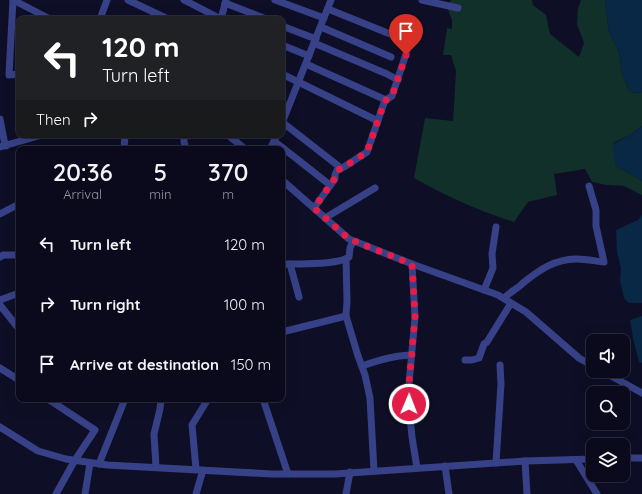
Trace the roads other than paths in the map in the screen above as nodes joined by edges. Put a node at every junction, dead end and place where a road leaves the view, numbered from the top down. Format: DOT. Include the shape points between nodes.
graph roads {
  1 [pos="13,0"];
  2 [pos="107,0"];
  3 [pos="128,0"];
  4 [pos="184,0"];
  5 [pos="275,0"];
  6 [pos="331,0"];
  7 [pos="422,0"];
  8 [pos="226,1"];
  9 [pos="458,8"];
  10 [pos="328,9"];
  11 [pos="44,16"];
  12 [pos="101,16"];
  13 [pos="162,16"];
  14 [pos="215,16"];
  15 [pos="222,16"];
  16 [pos="259,16"];
  17 [pos="324,18"];
  18 [pos="285,27"];
  19 [pos="321,27"];
  20 [pos="315,41"];
  21 [pos="285,46"];
  22 [pos="309,56"];
  23 [pos="391,57"];
  24 [pos="306,64"];
  25 [pos="16,74"];
  26 [pos="285,75"];
  27 [pos="398,80"];
  28 [pos="299,82"];
  29 [pos="386,100"];
  30 [pos="285,107"];
  31 [pos="0,119"];
  32 [pos="378,121"];
  33 [pos="285,125"];
  34 [pos="31,138"];
  35 [pos="232,138"];
  36 [pos="276,138"];
  37 [pos="3,146"];
  38 [pos="241,146"];
  39 [pos="341,168"];
  40 [pos="285,183"];
  41 [pos="330,185"];
  42 [pos="589,186"];
  43 [pos="375,188"];
  44 [pos="16,206"];
  45 [pos="314,208"];
  46 [pos="0,214"];
  47 [pos="325,218"];
  48 [pos="496,227"];
  49 [pos="353,241"];
  50 [pos="16,255"];
  51 [pos="0,257"];
  52 [pos="346,260"];
  53 [pos="285,264"];
  54 [pos="290,264"];
  55 [pos="412,264"];
  56 [pos="484,290"];
  57 [pos="16,294"];
  58 [pos="299,297"];
  59 [pos="504,298"];
  60 [pos="0,300"];
  61 [pos="511,303"];
  62 [pos="0,305"];
  63 [pos="346,316"];
  64 [pos="16,325"];
  65 [pos="285,331"];
  66 [pos="412,355"];
  67 [pos="465,360"];
  68 [pos="586,362"];
  69 [pos="500,365"];
  70 [pos="362,366"];
  71 [pos="0,368"];
  72 [pos="16,378"];
  73 [pos="615,378"];
  74 [pos="642,393"];
  75 [pos="53,402"];
  76 [pos="124,402"];
  77 [pos="161,402"];
  78 [pos="206,402"];
  79 [pos="264,402"];
  80 [pos="0,427"];
  81 [pos="630,458"];
  82 [pos="642,458"];
  83 [pos="586,459"];
  84 [pos="75,460"];
  85 [pos="576,460"];
  86 [pos="525,461"];
  87 [pos="90,463"];
  88 [pos="496,463"];
  89 [pos="99,464"];
  90 [pos="445,466"];
  91 [pos="156,468"];
  92 [pos="417,468"];
  93 [pos="199,470"];
  94 [pos="374,471"];
  95 [pos="350,472"];
  96 [pos="288,474"];
  97 [pos="56,494"];
  98 [pos="85,494"];
  99 [pos="196,494"];
  100 [pos="346,494"];
  101 [pos="449,494"];
  102 [pos="527,494"];
  103 [pos="597,494"];
  1 -- 11 [label="street"];
  1 -- 25 [label="street" via="9,75"];
  2 -- 12 [label="street"];
  3 -- 13 [label="street"];
  4 -- 14 [label="street"];
  5 -- 17 [label="street"];
  6 -- 10 [label="street"];
  7 -- 9 [label="street"];
  8 -- 15 [label="street"];
  8 -- 16 [label="street"];
  10 -- 17 [label="street"];
  10 -- 27 [label="street" via="410,42"];
  17 -- 19 [label="street"];
  18 -- 20 [label="street"];
  19 -- 20 [label="street"];
  19 -- 23 [label="street"];
  20 -- 22 [label="street"];
  20 -- 27 [label="street"];
  21 -- 22 [label="street"];
  22 -- 24 [label="street"];
  24 -- 28 [label="street"];
  24 -- 29 [label="street"];
  26 -- 28 [label="street"];
  27 -- 29 [label="street" via="392,96"];
  28 -- 30 [label="street"];
  28 -- 32 [label="street"];
  29 -- 32 [label="street"];
  31 -- 37 [label="street"];
  32 -- 39 [label="street" via="367,152"];
  33 -- 39 [label="street"];
  34 -- 37 [label="street"];
  35 -- 38 [label="street"];
  36 -- 41 [label="street"];
  39 -- 41 [label="street"];
  40 -- 45 [label="street"];
  41 -- 45 [label="street"];
  42 -- 59 [label="street" via="596,210 596,226 604,262 576,259 552,264 535,273"];
  43 -- 47 [label="street"];
  44 -- 46 [label="street"];
  45 -- 47 [label="street"];
  47 -- 49 [label="street"];
  48 -- 56 [label="street" via="492,254 493,268"];
  49 -- 52 [label="street"];
  49 -- 55 [label="street"];
  50 -- 51 [label="street"];
  52 -- 54 [label="street"];
  52 -- 63 [label="street"];
  53 -- 54 [label="street"];
  54 -- 58 [label="street"];
  55 -- 56 [label="street"];
  55 -- 66 [label="street" via="415,317"];
  56 -- 59 [label="street"];
  57 -- 60 [label="street"];
  59 -- 61 [label="street"];
  61 -- 67 [label="street" via="484,344 479,358"];
  61 -- 68 [label="street" via="526,312"];
  62 -- 64 [label="street"];
  63 -- 65 [label="street"];
  63 -- 70 [label="street"];
  66 -- 70 [label="street" via="400,355"];
  66 -- 92 [label="street" via="408,394"];
  69 -- 88 [label="street"];
  70 -- 94 [label="street" via="370,398"];
  71 -- 72 [label="street"];
  73 -- 74 [label="street"];
  75 -- 84 [label="street" via="95,430"];
  76 -- 89 [label="street"];
  77 -- 91 [label="street" via="154,434"];
  78 -- 93 [label="street" via="192,425"];
  79 -- 96 [label="street"];
  80 -- 84 [label="street" via="38,451"];
  81 -- 82 [label="street"];
  83 -- 85 [label="street"];
  84 -- 87 [label="street"];
  84 -- 97 [label="street"];
  85 -- 86 [label="street"];
  85 -- 103 [label="street"];
  86 -- 88 [label="street"];
  86 -- 102 [label="street"];
  87 -- 89 [label="street"];
  87 -- 98 [label="street"];
  88 -- 90 [label="street"];
  89 -- 91 [label="street"];
  90 -- 92 [label="street"];
  90 -- 101 [label="street"];
  91 -- 93 [label="street"];
  92 -- 94 [label="street"];
  93 -- 96 [label="street"];
  93 -- 99 [label="street"];
  94 -- 95 [label="street"];
  95 -- 96 [label="street"];
  95 -- 100 [label="street"];
}
